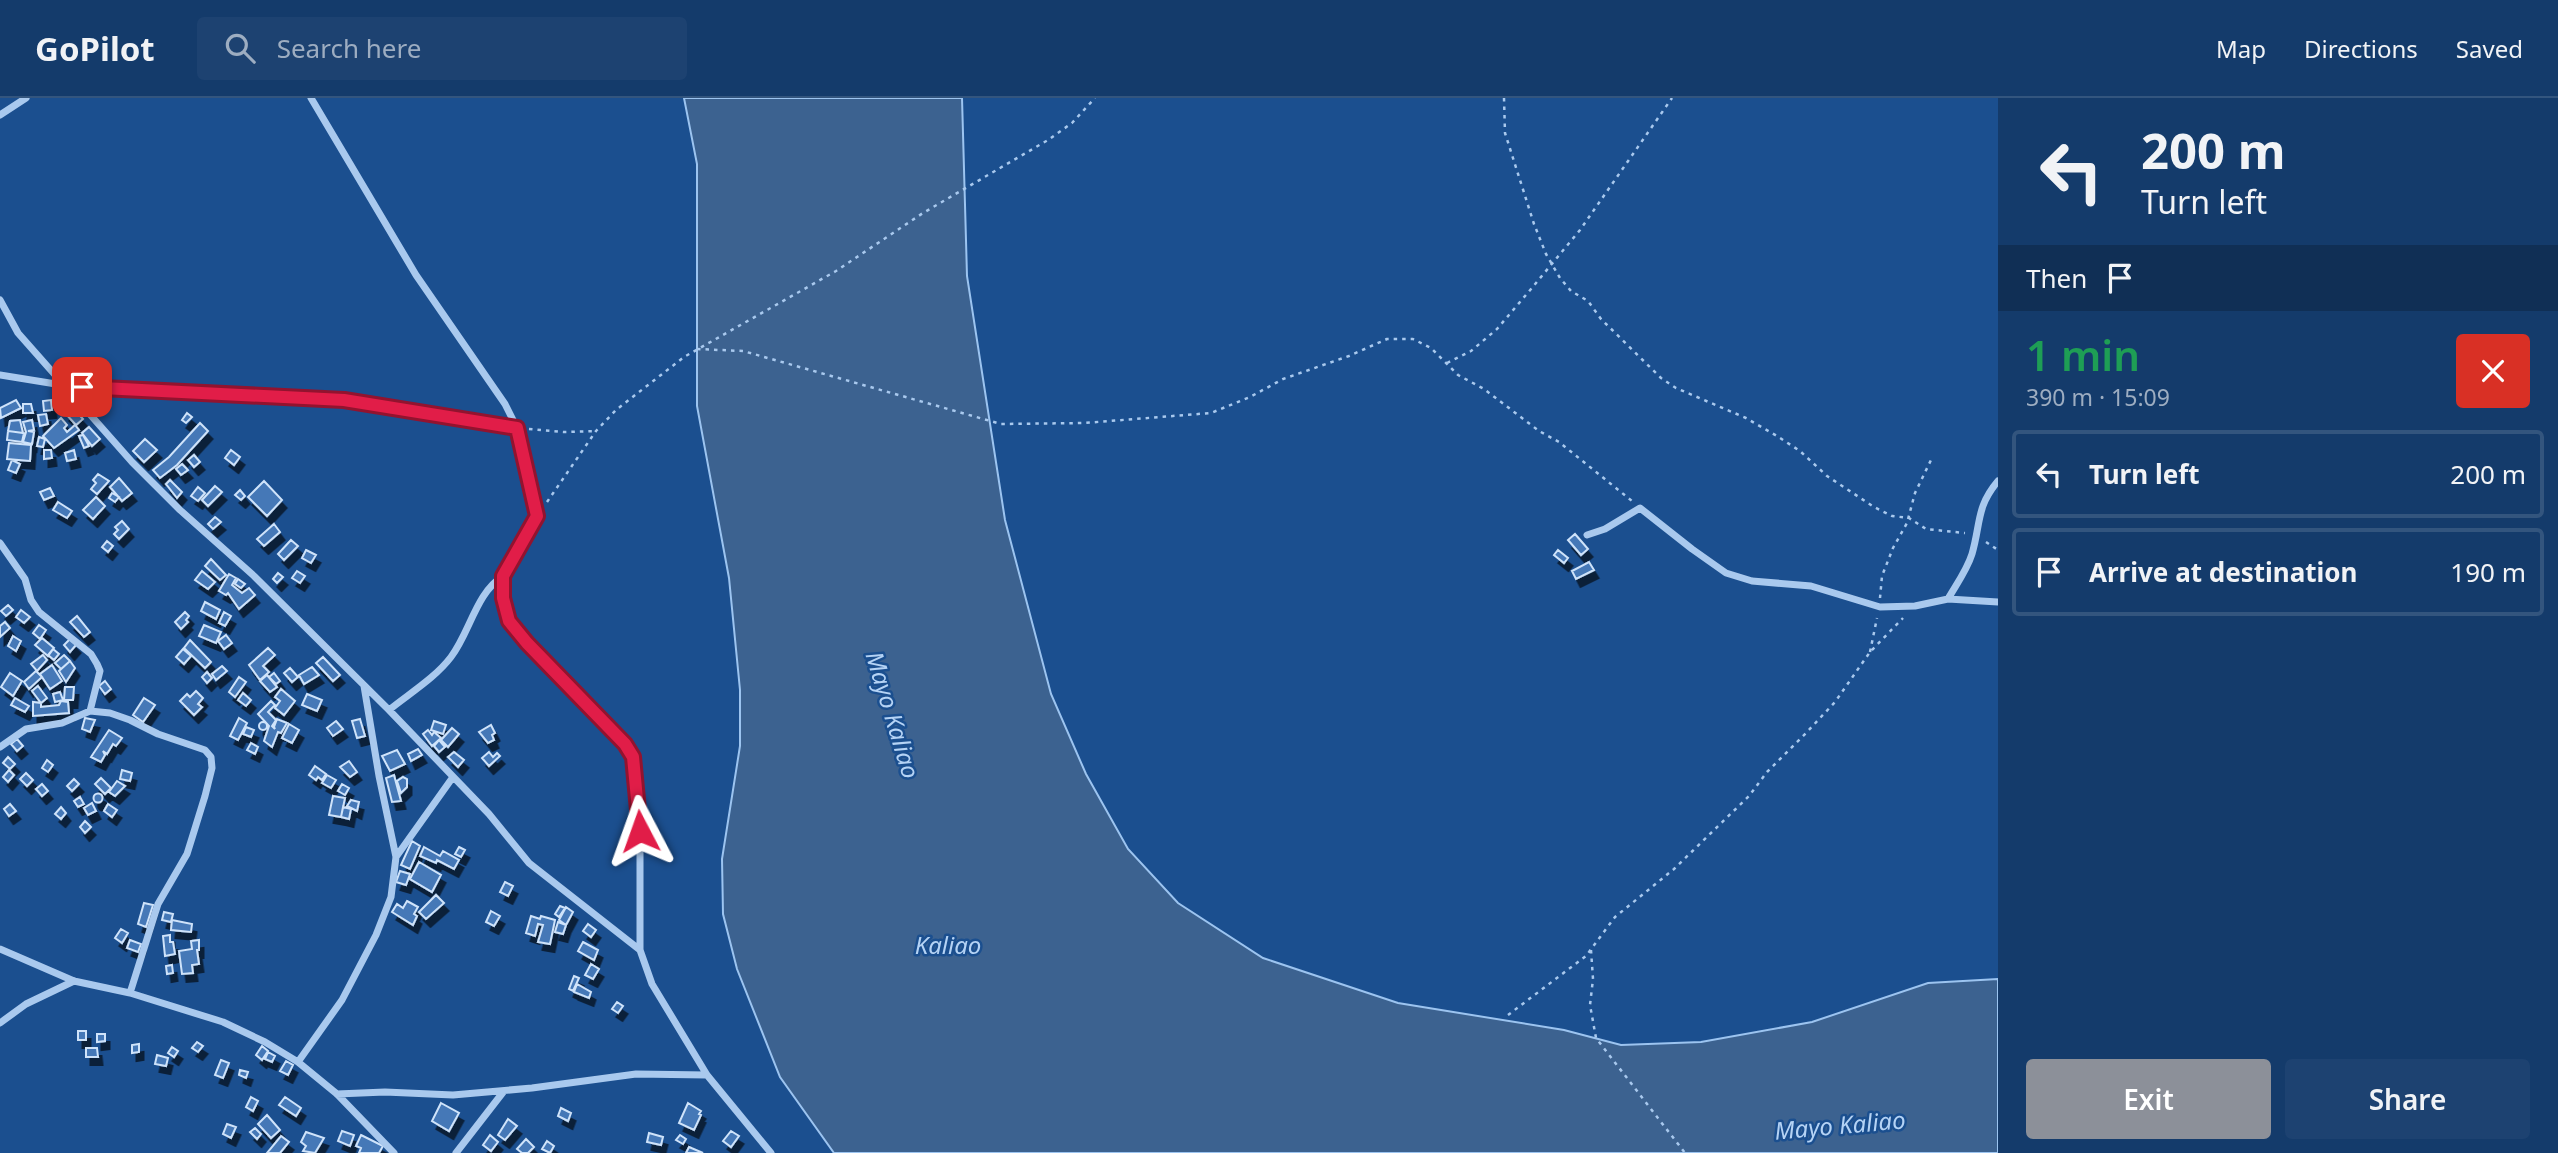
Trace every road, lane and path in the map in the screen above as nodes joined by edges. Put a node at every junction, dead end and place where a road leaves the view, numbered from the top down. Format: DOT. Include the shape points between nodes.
graph roads {
  1 [pos="26,98"];
  2 [pos="311,98"];
  3 [pos="1095,98"];
  4 [pos="1504,98"];
  5 [pos="1672,98"];
  6 [pos="0,116"];
  7 [pos="1552,264"];
  8 [pos="0,300"];
  9 [pos="697,348"];
  10 [pos="1447,363"];
  11 [pos="0,375"];
  12 [pos="62,385"];
  13 [pos="517,428"];
  14 [pos="596,431"];
  15 [pos="1931,460"];
  16 [pos="1998,481"];
  17 [pos="1640,508"];
  18 [pos="537,516"];
  19 [pos="1909,517"];
  20 [pos="1976,534"];
  21 [pos="1587,535"];
  22 [pos="0,543"];
  23 [pos="1998,550"];
  24 [pos="503,576"];
  25 [pos="1948,599"];
  26 [pos="1998,602"];
  27 [pos="1915,606"];
  28 [pos="1880,607"];
  29 [pos="1870,652"];
  30 [pos="364,685"];
  31 [pos="389,710"];
  32 [pos="90,711"];
  33 [pos="0,747"];
  34 [pos="453,777"];
  35 [pos="396,857"];
  36 [pos="0,949"];
  37 [pos="639,950"];
  38 [pos="1591,950"];
  39 [pos="74,981"];
  40 [pos="130,993"];
  41 [pos="1508,1015"];
  42 [pos="0,1023"];
  43 [pos="298,1062"];
  44 [pos="707,1075"];
  45 [pos="505,1091"];
  46 [pos="337,1094"];
  47 [pos="394,1153"];
  48 [pos="456,1153"];
  49 [pos="771,1153"];
  50 [pos="1685,1153"];
  1 -- 6 [label="street"];
  2 -- 13 [label="street" via="416,275"];
  3 -- 9 [label="path" via="1048,140 923,213 836,271"];
  4 -- 7 [label="path" via="1505,133"];
  5 -- 7 [label="path"];
  7 -- 10 [label="path" via="1497,330"];
  7 -- 19 [label="path" via="1571,291 1588,301 1661,378 1777,436 1874,507 1892,516"];
  8 -- 12 [label="street" via="18,333"];
  9 -- 10 [label="path" via="743,351 1001,424 1211,413 1387,339 1413,339 1432,348"];
  9 -- 14 [label="path" via="616,410"];
  10 -- 17 [label="path" via="1559,442"];
  11 -- 12 [label="street"];
  12 -- 13 [label="street" via="344,400"];
  12 -- 30 [label="street" via="141,472"];
  13 -- 14 [label="path"];
  13 -- 18 [label="street"];
  14 -- 18 [label="path"];
  15 -- 19 [label="path"];
  16 -- 20 [label="street" via="1985,496"];
  17 -- 21 [label="street" via="1605,530"];
  17 -- 28 [label="street" via="1726,573 1752,581 1821,588"];
  18 -- 24 [label="street"];
  19 -- 20 [label="path" via="1926,530"];
  19 -- 28 [label="path" via="1882,576"];
  20 -- 23 [label="path"];
  20 -- 25 [label="street" via="1972,556"];
  22 -- 32 [label="street" via="25,579 39,612 97,664 100,671"];
  24 -- 31 [label="street" via="483,598 445,664"];
  24 -- 37 [label="street" via="509,621 633,757 640,831"];
  25 -- 26 [label="street"];
  25 -- 27 [label="street"];
  27 -- 28 [label="street"];
  27 -- 29 [label="path"];
  28 -- 29 [label="path"];
  29 -- 38 [label="path" via="1835,702 1749,796 1668,874 1615,917"];
  30 -- 31 [label="street"];
  30 -- 35 [label="street"];
  31 -- 34 [label="street"];
  32 -- 33 [label="street" via="62,723 26,729"];
  32 -- 40 [label="street" via="130,720 205,750 211,757 212,768 187,854 158,904"];
  34 -- 35 [label="street"];
  34 -- 37 [label="street" via="529,863"];
  35 -- 43 [label="street" via="391,897 376,935 342,1000"];
  36 -- 39 [label="street"];
  37 -- 44 [label="street" via="652,984"];
  38 -- 41 [label="path"];
  38 -- 50 [label="path" via="1590,1005 1596,1038"];
  39 -- 40 [label="street"];
  39 -- 42 [label="street" via="26,1004"];
  40 -- 43 [label="street" via="223,1022"];
  43 -- 46 [label="street"];
  44 -- 45 [label="street" via="636,1074"];
  44 -- 49 [label="street"];
  45 -- 46 [label="street"];
  45 -- 48 [label="street"];
  46 -- 47 [label="street"];
}
